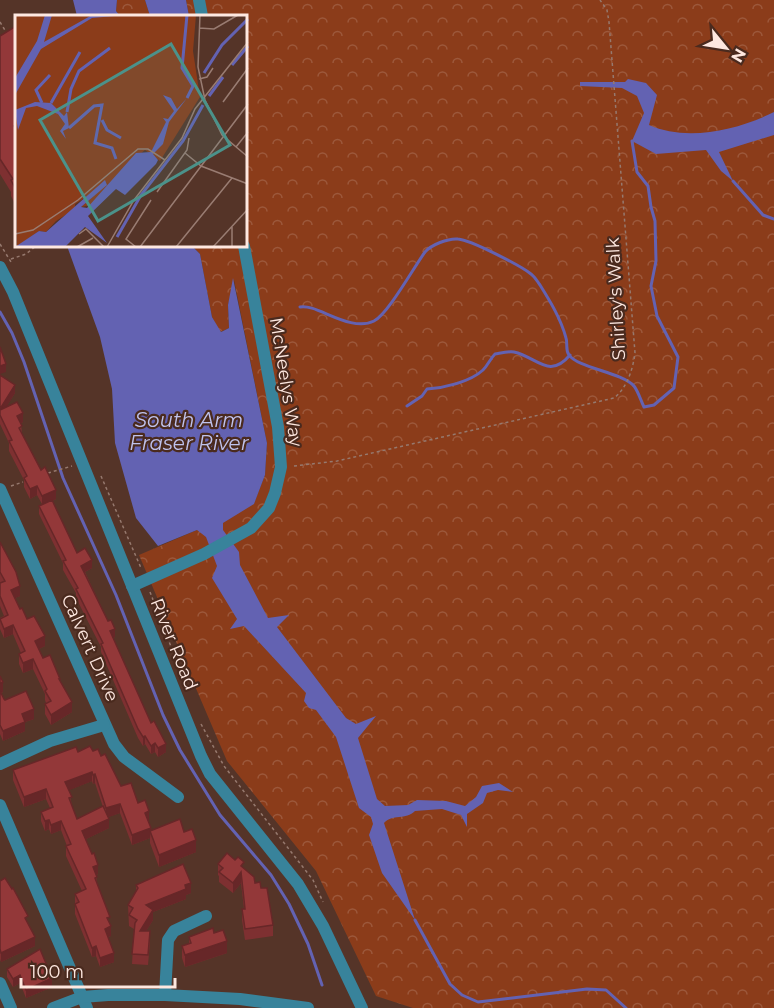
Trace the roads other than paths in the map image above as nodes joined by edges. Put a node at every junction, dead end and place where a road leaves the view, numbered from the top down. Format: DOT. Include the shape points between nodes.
graph roads {
  1 [pos="199,0"];
  2 [pos="202,15"];
  3 [pos="244,248"];
  4 [pos="5,263"];
  5 [pos="4,488"];
  6 [pos="132,586"];
  7 [pos="104,725"];
  8 [pos="0,764"];
  9 [pos="178,797"];
  10 [pos="0,805"];
  11 [pos="206,916"];
  12 [pos="0,983"];
  13 [pos="165,995"];
  14 [pos="85,1002"];
  15 [pos="11,1008"];
  16 [pos="53,1008"];
  17 [pos="308,1008"];
  18 [pos="362,1008"];
  1 -- 2 [label="street"];
  3 -- 6 [label="street, McNeelys Way" via="278,427 281,467 275,493 269,508 250,528 204,554"];
  4 -- 6 [label="street, River Road" via="13,292"];
  5 -- 7 [label="street, Calvert Drive"];
  6 -- 18 [label="street, River Road" via="210,774 298,884"];
  7 -- 8 [label="street" via="50,741"];
  7 -- 9 [label="street, Calvert Drive" via="124,757"];
  10 -- 14 [label="street"];
  11 -- 13 [label="street" via="174,931 168,940"];
  12 -- 15 [label="street"];
  13 -- 14 [label="street" via="108,994"];
  13 -- 17 [label="street"];
  14 -- 16 [label="street"];
}
